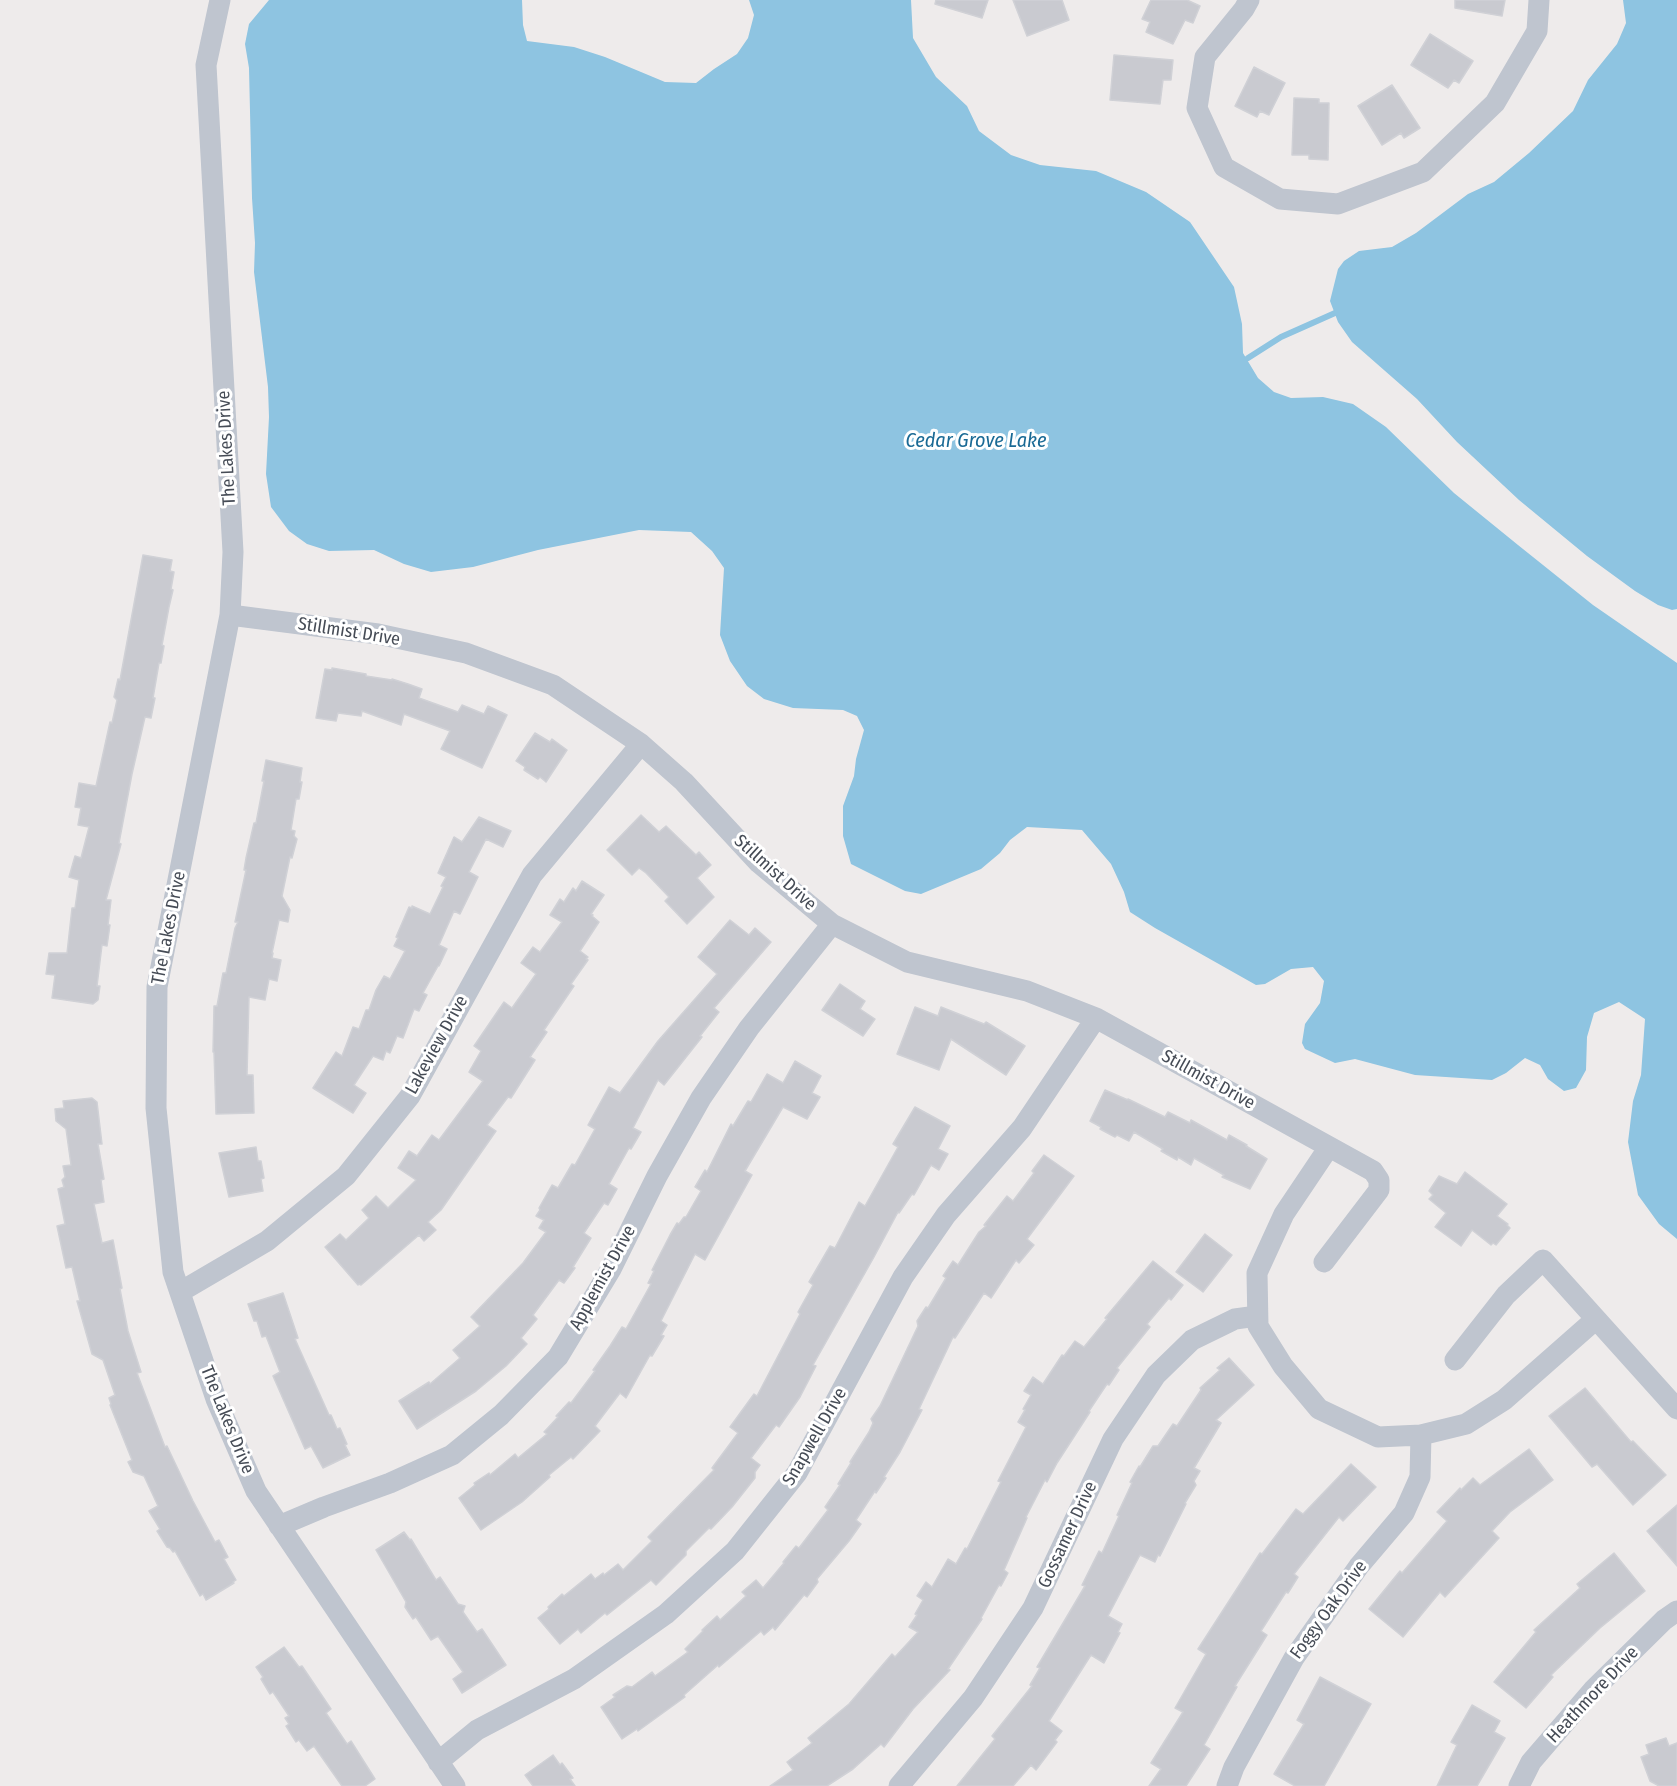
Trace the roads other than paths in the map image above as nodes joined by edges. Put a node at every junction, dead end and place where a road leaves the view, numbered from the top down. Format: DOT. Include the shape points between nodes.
graph roads {
  1 [pos="220,0"];
  2 [pos="1249,0"];
  3 [pos="1539,0"];
  4 [pos="230,615"];
  5 [pos="640,744"];
  6 [pos="832,924"];
  7 [pos="1096,1018"];
  8 [pos="1329,1147"];
  9 [pos="1324,1262"];
  10 [pos="180,1292"];
  11 [pos="1257,1316"];
  12 [pos="1596,1319"];
  13 [pos="1455,1360"];
  14 [pos="1677,1409"];
  15 [pos="1421,1435"];
  16 [pos="279,1526"];
  17 [pos="1677,1611"];
  18 [pos="438,1762"];
  19 [pos="455,1786"];
  20 [pos="899,1786"];
  21 [pos="1227,1786"];
  22 [pos="1519,1786"];
  1 -- 4 [label="street, The Lakes Drive" via="206,65 232,552"];
  2 -- 3 [label="street" via="1205,57 1197,108 1224,167 1280,199 1338,204 1423,172 1495,104 1537,31"];
  4 -- 5 [label="street, Stillmist Drive" via="378,634 466,653 553,685"];
  4 -- 10 [label="street, The Lakes Drive" via="157,987 156,1108 174,1272"];
  5 -- 6 [label="street, Stillmist Drive" via="684,782 759,862"];
  5 -- 10 [label="street, Lakeview Drive" via="532,875 410,1096 346,1176 267,1241"];
  6 -- 7 [label="street, Stillmist Drive" via="907,962 1027,991"];
  6 -- 16 [label="street, Applemist Drive" via="749,1028 701,1098 611,1269 558,1358 501,1415 452,1455 390,1484"];
  7 -- 8 [label="street, Stillmist Drive"];
  7 -- 18 [label="street, Snapwell Drive" via="1022,1128 946,1215 903,1277 797,1473 735,1551 666,1614 574,1680 477,1730"];
  8 -- 9 [label="street, Stillmist Drive" via="1373,1171 1379,1180 1379,1190"];
  8 -- 11 [label="street" via="1284,1214 1257,1273"];
  10 -- 16 [label="street, The Lakes Drive" via="216,1399 256,1491"];
  11 -- 15 [label="street" via="1258,1326 1283,1366 1319,1409 1378,1437"];
  11 -- 20 [label="street, Gossamer Drive" via="1235,1319 1192,1340 1156,1375 1113,1439 1033,1608 973,1698"];
  12 -- 13 [label="street" via="1543,1260 1506,1295"];
  12 -- 14 [label="street"];
  12 -- 15 [label="street" via="1504,1401 1466,1424"];
  15 -- 21 [label="street, Foggy Oak Drive" via="1420,1477 1404,1512 1359,1566 1294,1658"];
  16 -- 18 [label="street, The Lakes Drive"];
  17 -- 22 [label="street, Heathmore Drive" via="1593,1690 1531,1762"];
  18 -- 19 [label="street, The Lakes Drive"];
}
